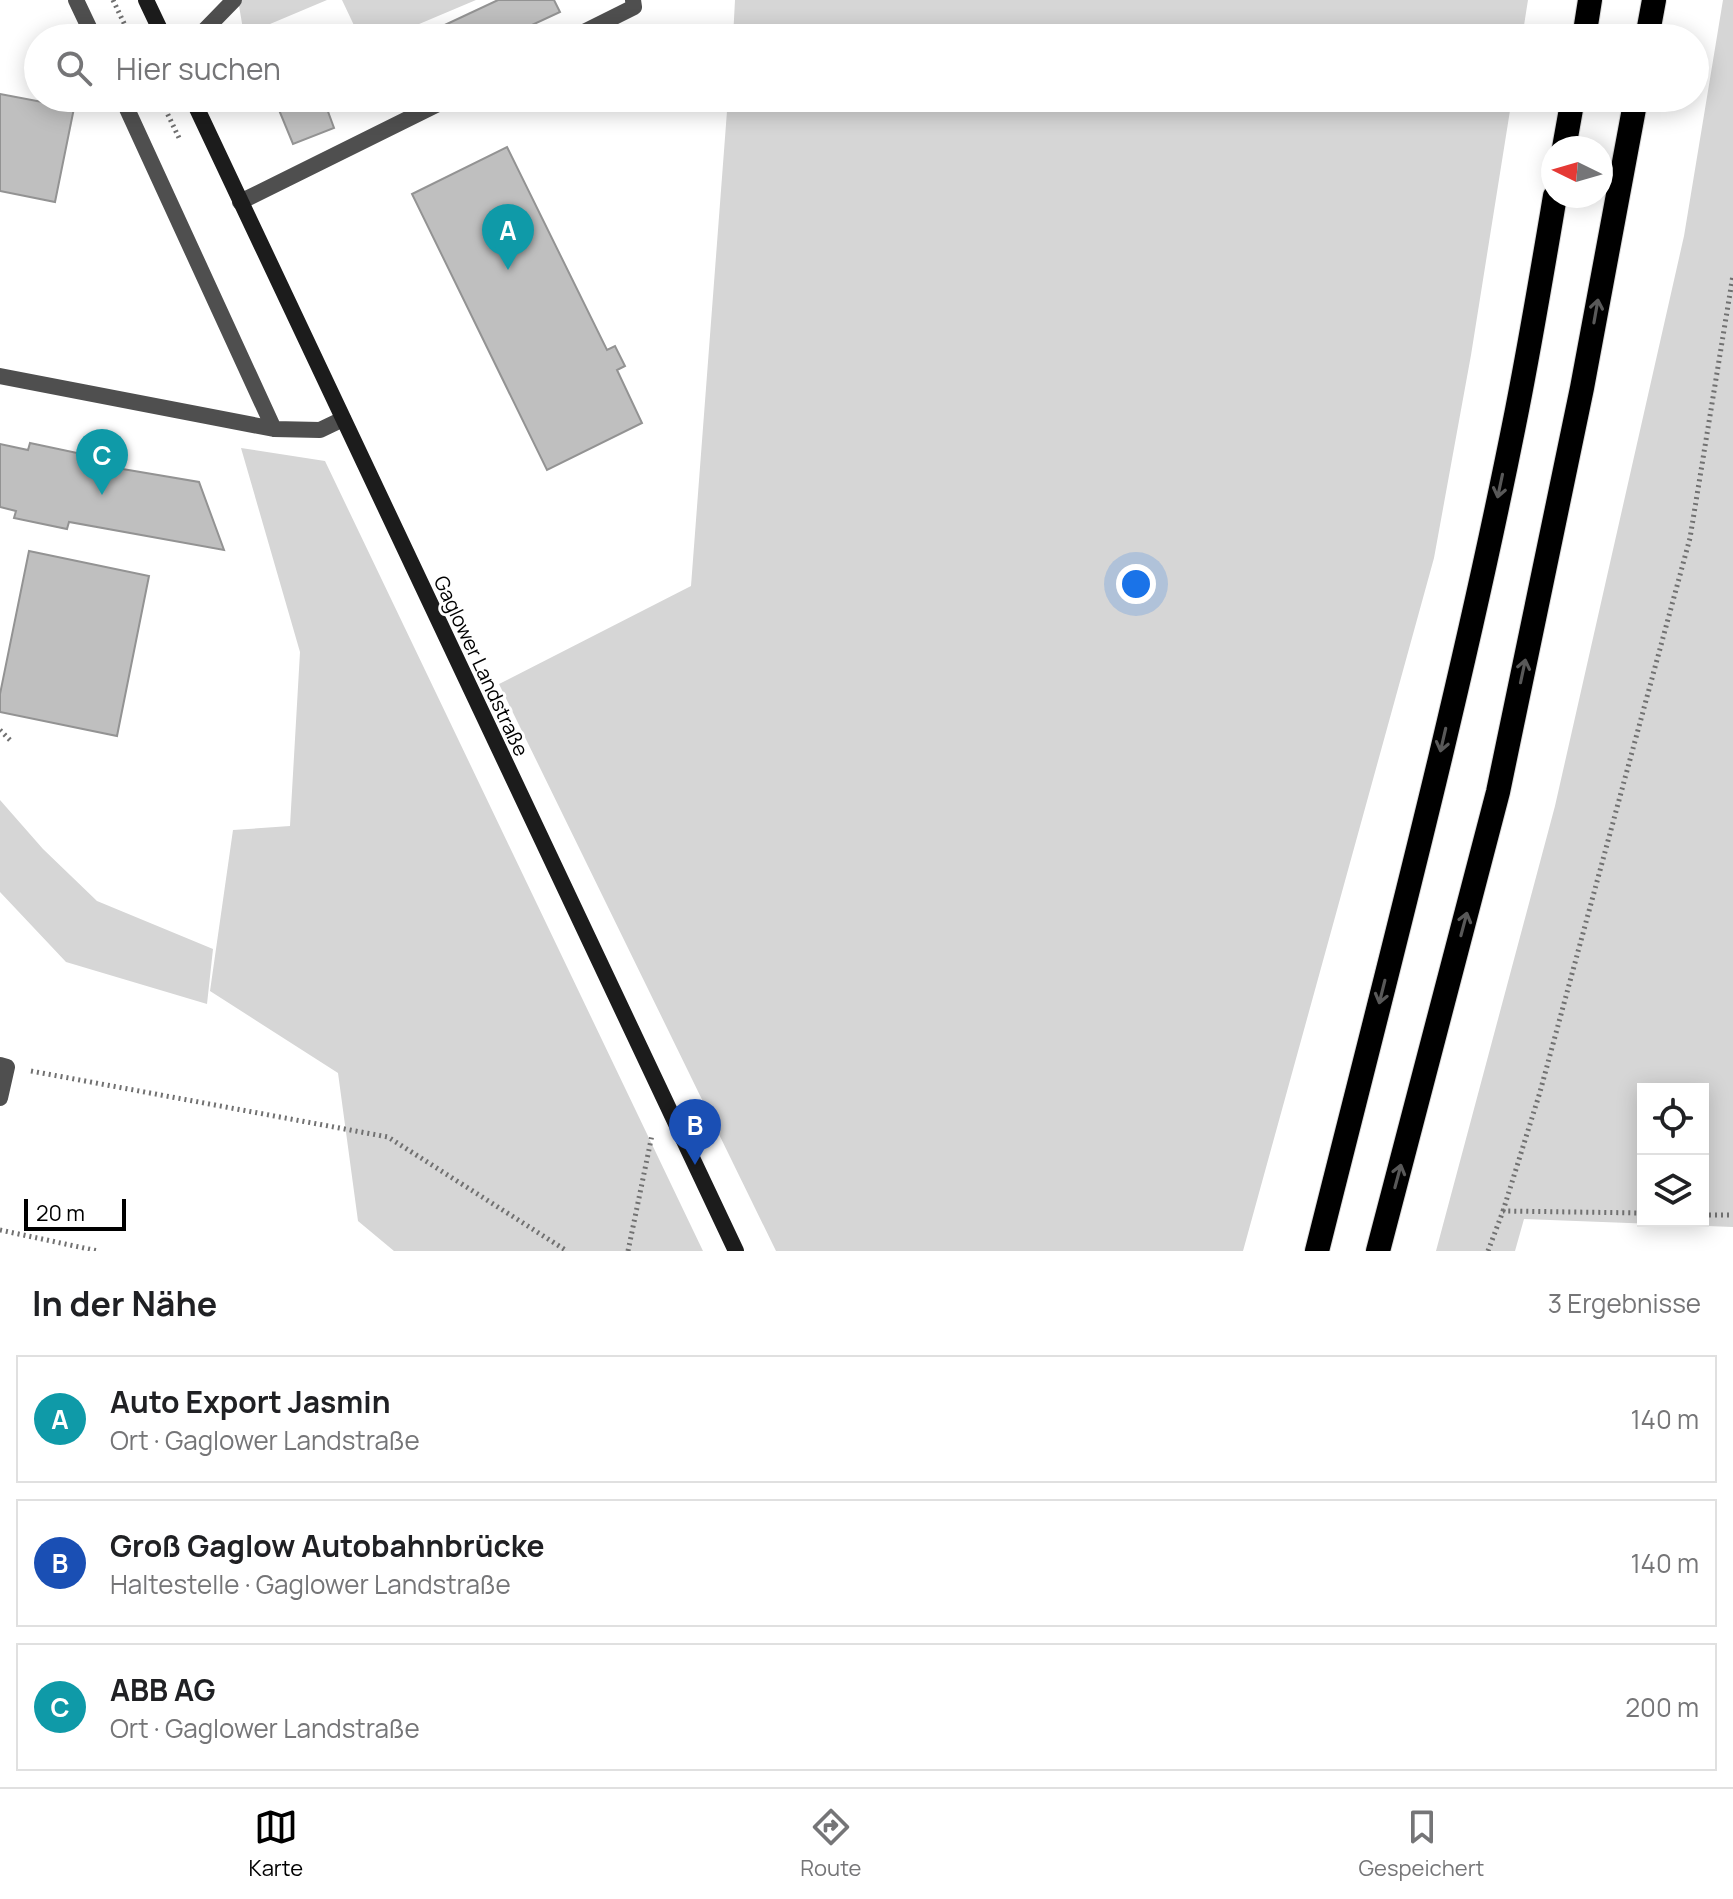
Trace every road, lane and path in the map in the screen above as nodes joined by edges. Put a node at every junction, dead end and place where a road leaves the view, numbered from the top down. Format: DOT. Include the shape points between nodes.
graph roads {
  1 [pos="76,0"];
  2 [pos="113,0"];
  3 [pos="146,0"];
  4 [pos="234,0"];
  5 [pos="633,0"];
  6 [pos="1590,0"];
  7 [pos="1654,0"];
  8 [pos="87,24"];
  9 [pos="124,24"];
  10 [pos="157,24"];
  11 [pos="211,24"];
  12 [pos="600,24"];
  13 [pos="1586,24"];
  14 [pos="1650,24"];
  15 [pos="128,112"];
  16 [pos="198,112"];
  17 [pos="422,112"];
  18 [pos="1570,112"];
  19 [pos="1633,112"];
  20 [pos="1566,136"];
  21 [pos="240,202"];
  22 [pos="1553,208"];
  23 [pos="1733,275"];
  24 [pos="0,376"];
  25 [pos="343,419"];
  26 [pos="274,429"];
  27 [pos="0,730"];
  28 [pos="11,741"];
  29 [pos="3,1066"];
  30 [pos="0,1098"];
  31 [pos="654,1126"];
  32 [pos="1503,1211"];
  33 [pos="1637,1213"];
  34 [pos="1709,1215"];
  35 [pos="1733,1215"];
  36 [pos="0,1230"];
  37 [pos="98,1251"];
  38 [pos="567,1251"];
  39 [pos="628,1251"];
  40 [pos="736,1251"];
  41 [pos="1317,1251"];
  42 [pos="1378,1251"];
  43 [pos="1488,1251"];
  1 -- 8 [label="lane"];
  2 -- 9 [label="path"];
  3 -- 10 [label="main road"];
  4 -- 11 [label="lane"];
  5 -- 12 [label="lane" via="634,7"];
  6 -- 13 [label="highway"];
  7 -- 14 [label="highway"];
  15 -- 26 [label="lane"];
  16 -- 21 [label="main road, Gaglower Landstraße"];
  17 -- 21 [label="lane"];
  18 -- 20 [label="highway"];
  42 -- 19 [label="highway, one-way" via="1498,792"];
  21 -- 25 [label="main road, Gaglower Landstraße"];
  22 -- 41 [label="highway, one-way" via="1483,563"];
  23 -- 32 [label="path" via="1690,538"];
  24 -- 26 [label="lane"];
  25 -- 26 [label="lane" via="320,430"];
  25 -- 40 [label="main road, Gaglower Landstraße"];
  27 -- 28 [label="path"];
  29 -- 30 [label="lane"];
  29 -- 38 [label="path" via="388,1137"];
  31 -- 39 [label="path"];
  32 -- 33 [label="path"];
  32 -- 43 [label="path"];
  34 -- 35 [label="path"];
  36 -- 37 [label="path"];
}
